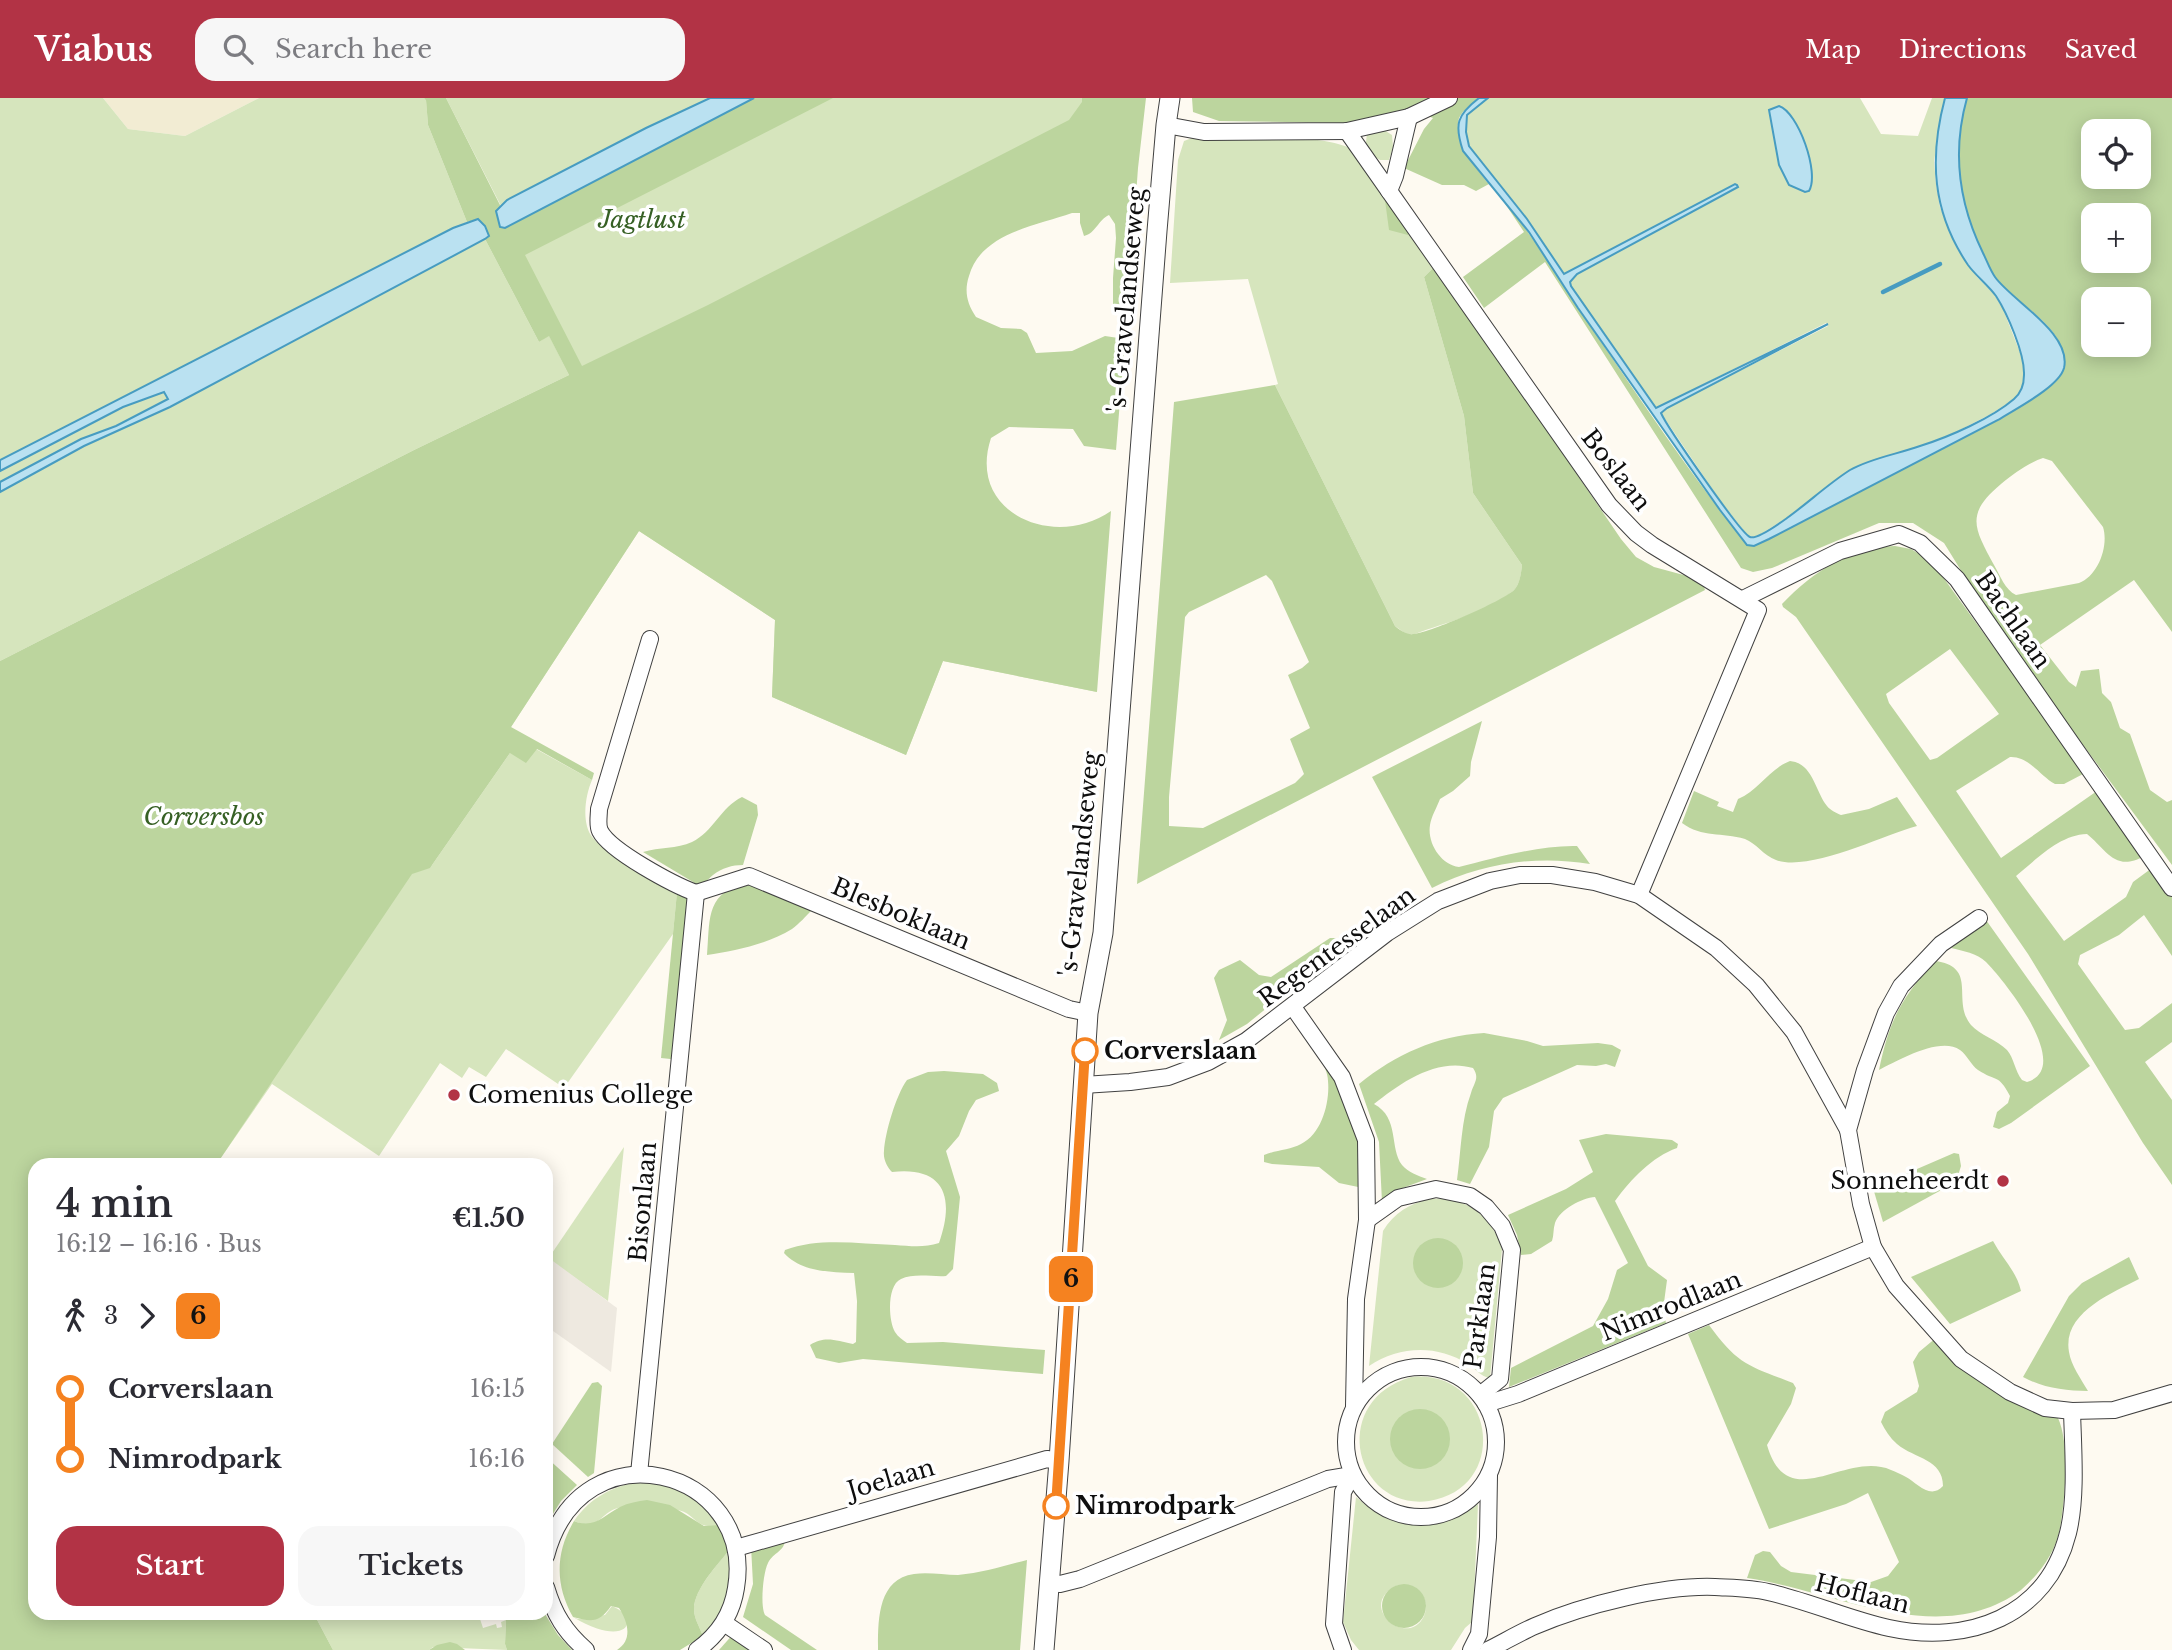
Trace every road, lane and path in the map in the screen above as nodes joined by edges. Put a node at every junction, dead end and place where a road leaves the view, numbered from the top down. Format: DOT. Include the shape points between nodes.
graph roads {
  1 [pos="1170,98"];
  2 [pos="1449,98"];
  3 [pos="1409,117"];
  4 [pos="1166,125"];
  5 [pos="1347,131"];
  6 [pos="1389,191"];
  7 [pos="1743,599"];
  8 [pos="650,639"];
  9 [pos="2172,888"];
  10 [pos="696,893"];
  11 [pos="1639,895"];
  12 [pos="1979,918"];
  13 [pos="1293,1007"];
  14 [pos="1088,1013"];
  15 [pos="1083,1085"];
  16 [pos="1849,1130"];
  17 [pos="1367,1220"];
  18 [pos="1873,1247"];
  19 [pos="2172,1393"];
  20 [pos="1483,1400"];
  21 [pos="1354,1406"];
  22 [pos="2072,1411"];
  23 [pos="1059,1461"];
  24 [pos="639,1474"];
  25 [pos="1352,1475"];
  26 [pos="1489,1475"];
  27 [pos="553,1532"];
  28 [pos="736,1548"];
  29 [pos="1049,1583"];
  30 [pos="553,1610"];
  31 [pos="724,1623"];
  32 [pos="586,1650"];
  33 [pos="697,1650"];
  34 [pos="764,1650"];
  35 [pos="1044,1650"];
  36 [pos="1343,1650"];
  37 [pos="1471,1650"];
  38 [pos="1488,1650"];
  1 -- 4 [label="street, 's-Gravelandseweg"];
  2 -- 3 [label="street"];
  3 -- 5 [label="street"];
  3 -- 6 [label="street"];
  4 -- 5 [label="street" via="1204,132"];
  4 -- 14 [label="street, 's-Gravelandseweg" via="1103,933"];
  5 -- 6 [label="street, Boslaan"];
  6 -- 7 [label="street, Boslaan" via="1609,505 1652,545"];
  7 -- 9 [label="street, Bachlaan" via="1840,551 1899,534 1920,543 1957,579"];
  7 -- 11 [label="street" via="1758,610"];
  8 -- 10 [label="street" via="599,809 598,828 609,843"];
  10 -- 14 [label="street, Blesboklaan" via="749,876"];
  10 -- 24 [label="street, Bisonlaan"];
  11 -- 13 [label="street, Regentesselaan" via="1552,875 1490,881 1438,901 1387,933"];
  11 -- 16 [label="street, Regentesselaan" via="1716,947 1756,985 1794,1032"];
  12 -- 16 [label="street" via="1941,944 1900,986 1865,1070"];
  13 -- 15 [label="street, Regentesselaan" via="1246,1041 1168,1077"];
  13 -- 17 [label="street" via="1342,1077 1366,1140"];
  14 -- 15 [label="street, 's-Gravelandseweg"];
  15 -- 23 [label="street, 's-Gravelandseweg"];
  16 -- 18 [label="street"];
  17 -- 20 [label="street, Parklaan" via="1398,1198 1436,1189 1470,1196 1502,1226 1512,1250 1500,1378"];
  17 -- 21 [label="street" via="1356,1298"];
  18 -- 20 [label="street, Nimrodlaan" via="1518,1394"];
  18 -- 22 [label="street" via="1896,1286 1961,1359 2010,1392 2045,1408"];
  19 -- 22 [label="street" via="2115,1410"];
  20 -- 21 [label="street" via="1461,1379 1439,1369 1414,1367 1390,1373 1369,1386"];
  20 -- 26 [label="street" via="1495,1427 1496,1451"];
  21 -- 25 [label="street" via="1345,1433"];
  22 -- 38 [label="street, Hoflaan" via="2068,1532 2050,1577 2018,1610 1975,1629 1940,1634 1890,1629 1767,1592 1664,1589 1536,1625"];
  23 -- 28 [label="street, Joelaan" via="1047,1459"];
  23 -- 29 [label="street, 's-Gravelandseweg"];
  24 -- 27 [label="street" via="616,1477 585,1492 566,1510"];
  24 -- 28 [label="street" via="672,1479 701,1494 723,1518"];
  25 -- 26 [label="street" via="1369,1498 1393,1513 1421,1519 1449,1513 1472,1498"];
  25 -- 29 [label="street" via="1328,1479 1080,1579"];
  25 -- 36 [label="street" via="1343,1492 1334,1624"];
  26 -- 37 [label="street" via="1479,1634"];
  28 -- 31 [label="street" via="734,1600"];
  29 -- 35 [label="street, 's-Gravelandseweg"];
  30 -- 32 [label="street" via="569,1636"];
  31 -- 33 [label="street"];
  31 -- 34 [label="street"];
}
